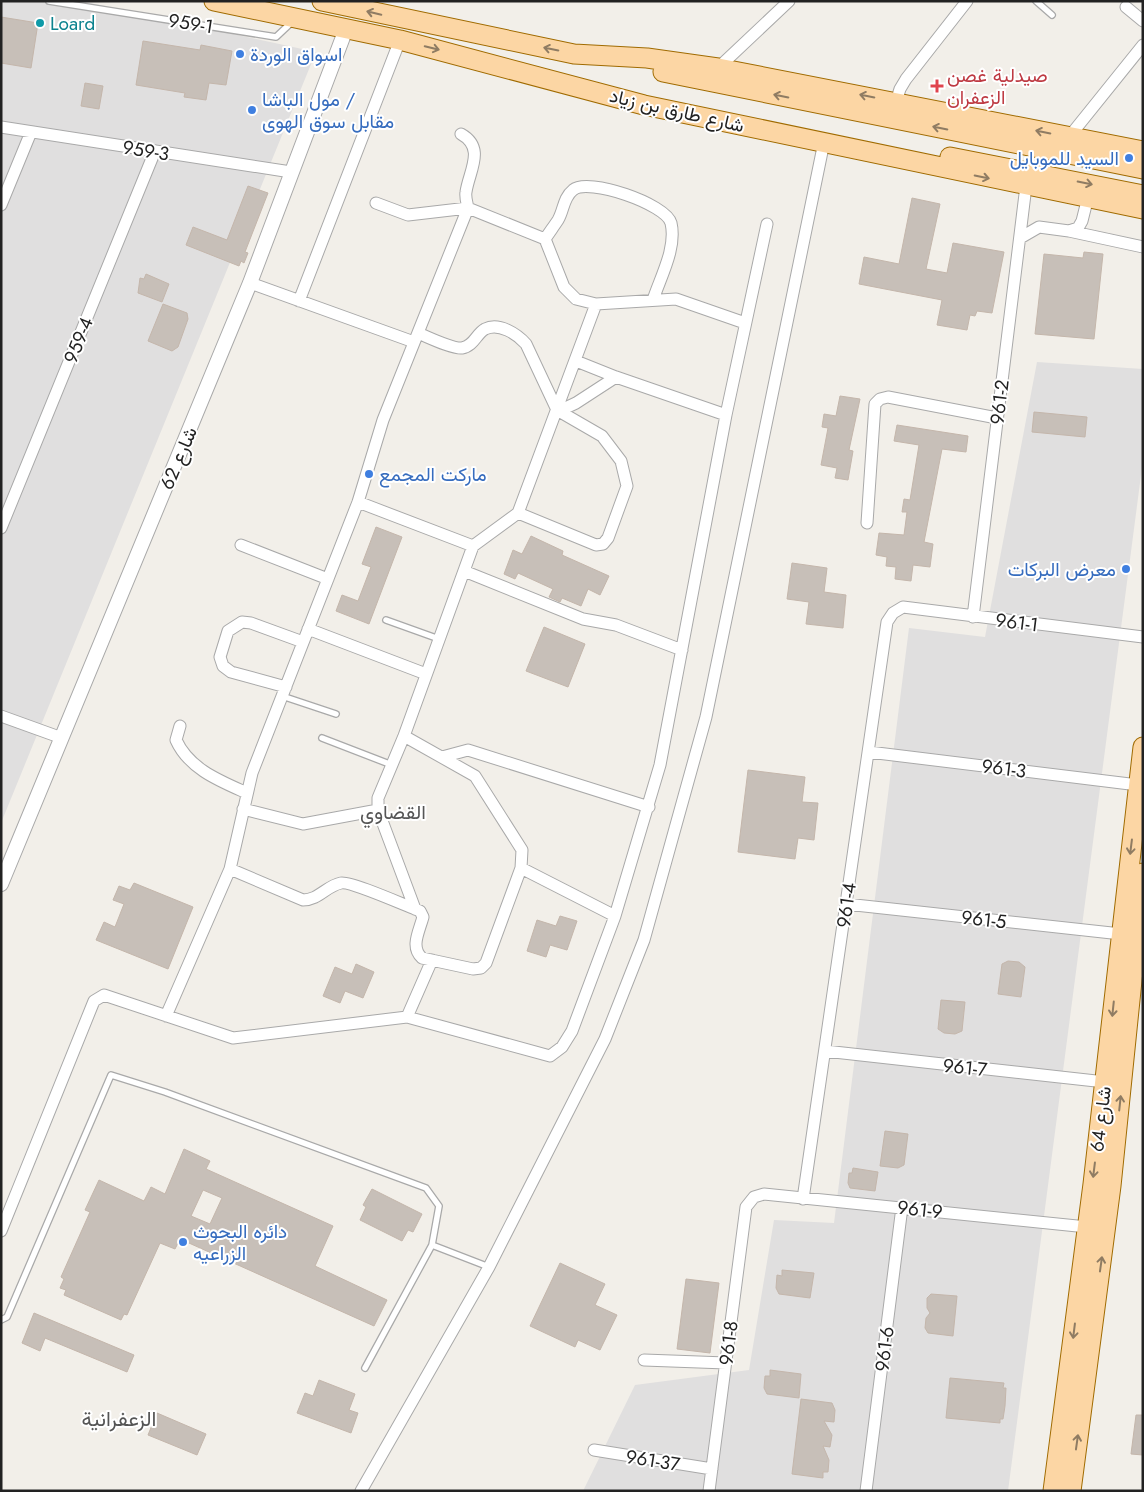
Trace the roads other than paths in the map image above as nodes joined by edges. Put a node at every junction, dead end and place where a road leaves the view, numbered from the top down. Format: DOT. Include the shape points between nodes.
graph roads {
  1 [pos="49,1"];
  2 [pos="214,1"];
  3 [pos="322,1"];
  4 [pos="789,1"];
  5 [pos="967,1"];
  6 [pos="1036,1"];
  7 [pos="1126,7"];
  8 [pos="1052,15"];
  9 [pos="296,18"];
  10 [pos="1143,21"];
  11 [pos="346,29"];
  12 [pos="400,40"];
  13 [pos="1143,45"];
  14 [pos="574,54"];
  15 [pos="718,68"];
  16 [pos="539,76"];
  17 [pos="896,102"];
  18 [pos="1,127"];
  19 [pos="31,132"];
  20 [pos="461,134"];
  21 [pos="1069,137"];
  22 [pos="824,142"];
  23 [pos="1143,150"];
  24 [pos="155,151"];
  25 [pos="1142,169"];
  26 [pos="290,172"];
  27 [pos="1026,186"];
  28 [pos="1088,198"];
  29 [pos="1140,199"];
  30 [pos="376,202"];
  31 [pos="1,205"];
  32 [pos="468,208"];
  33 [pos="767,224"];
  34 [pos="1069,231"];
  35 [pos="1020,238"];
  36 [pos="545,239"];
  37 [pos="1143,247"];
  38 [pos="250,283"];
  39 [pos="653,300"];
  40 [pos="299,301"];
  41 [pos="596,304"];
  42 [pos="745,323"];
  43 [pos="416,337"];
  44 [pos="576,361"];
  45 [pos="616,378"];
  46 [pos="558,410"];
  47 [pos="726,415"];
  48 [pos="997,418"];
  49 [pos="358,502"];
  50 [pos="518,513"];
  51 [pos="867,523"];
  52 [pos="1,528"];
  53 [pos="241,545"];
  54 [pos="473,546"];
  55 [pos="464,570"];
  56 [pos="328,579"];
  57 [pos="893,613"];
  58 [pos="973,617"];
  59 [pos="386,620"];
  60 [pos="308,629"];
  61 [pos="1143,637"];
  62 [pos="439,638"];
  63 [pos="303,642"];
  64 [pos="682,650"];
  65 [pos="426,674"];
  66 [pos="284,691"];
  67 [pos="336,714"];
  68 [pos="1,716"];
  69 [pos="180,726"];
  70 [pos="404,736"];
  71 [pos="62,738"];
  72 [pos="322,738"];
  73 [pos="1143,747"];
  74 [pos="869,752"];
  75 [pos="442,757"];
  76 [pos="392,765"];
  77 [pos="1138,785"];
  78 [pos="247,792"];
  79 [pos="649,807"];
  80 [pos="244,809"];
  81 [pos="378,810"];
  82 [pos="520,868"];
  83 [pos="230,870"];
  84 [pos="1143,873"];
  85 [pos="1,884"];
  86 [pos="846,904"];
  87 [pos="415,909"];
  88 [pos="615,916"];
  89 [pos="1121,934"];
  90 [pos="432,960"];
  91 [pos="166,1016"];
  92 [pos="407,1017"];
  93 [pos="825,1051"];
  94 [pos="1104,1082"];
  95 [pos="754,1197"];
  96 [pos="803,1199"];
  97 [pos="902,1207"];
  98 [pos="1087,1227"];
  99 [pos="1,1230"];
  100 [pos="432,1245"];
  101 [pos="489,1267"];
  102 [pos="1,1320"];
  103 [pos="644,1360"];
  104 [pos="726,1363"];
  105 [pos="365,1368"];
  106 [pos="594,1450"];
  107 [pos="712,1470"];
  108 [pos="361,1491"];
  109 [pos="709,1491"];
  110 [pos="866,1491"];
  111 [pos="1053,1491"];
  112 [pos="1071,1491"];
  1 -- 9 [label="lane, 959-1" via="276,37"];
  2 -- 9 [label="main road, شارع طارق بن زياد"];
  14 -- 3 [label="main road, شارع طارق بن زياد, one-way"];
  4 -- 15 [label="street"];
  5 -- 17 [label="street" via="906,79"];
  6 -- 8 [label="lane"];
  7 -- 10 [label="street"];
  9 -- 11 [label="main road, شارع طارق بن زياد"];
  11 -- 12 [label="main road, شارع طارق بن زياد"];
  11 -- 26 [label="street, شارع 62"];
  12 -- 16 [label="main road, شارع طارق بن زياد, one-way"];
  12 -- 40 [label="street"];
  13 -- 21 [label="street"];
  14 -- 15 [label="main road, شارع طارق بن زياد" via="648,58"];
  25 -- 14 [label="main road, one-way"];
  17 -- 15 [label="main road, شارع طارق بن زياد, one-way"];
  16 -- 22 [label="main road, شارع طارق بن زياد" via="644,105"];
  16 -- 29 [label="main road, one-way"];
  21 -- 17 [label="main road, شارع طارق بن زياد, one-way"];
  18 -- 19 [label="street, 959-3"];
  19 -- 24 [label="street, 959-3"];
  19 -- 31 [label="street"];
  20 -- 32 [label="street" via="474,146 476,160 465,194"];
  21 -- 23 [label="main road, شارع طارق بن زياد"];
  22 -- 27 [label="main road, شارع طارق بن زياد, one-way"];
  22 -- 101 [label="street" via="706,717 644,940 605,1039"];
  24 -- 26 [label="street, 959-3"];
  24 -- 52 [label="street, 959-4"];
  26 -- 38 [label="street, شارع 62"];
  27 -- 28 [label="main road, شارع طارق بن زياد"];
  27 -- 35 [label="street, 961-2"];
  28 -- 29 [label="main road, شارع طارق بن زياد"];
  28 -- 34 [label="street" via="1078,228"];
  30 -- 32 [label="street" via="408,215"];
  32 -- 36 [label="street"];
  32 -- 43 [label="street"];
  33 -- 42 [label="street"];
  34 -- 35 [label="street" via="1039,227"];
  34 -- 37 [label="street"];
  35 -- 48 [label="street, 961-2"];
  36 -- 39 [label="street" via="559,218 566,198 578,187 592,186 641,200 661,210 671,224 671,248"];
  36 -- 41 [label="street" via="568,294"];
  38 -- 40 [label="street"];
  38 -- 71 [label="street, شارع 62"];
  39 -- 41 [label="street"];
  39 -- 42 [label="street" via="676,299"];
  40 -- 43 [label="street"];
  41 -- 44 [label="street"];
  42 -- 47 [label="street"];
  43 -- 46 [label="street" via="459,348 469,346 484,329 496,326 518,335 526,344"];
  43 -- 49 [label="street" via="383,420"];
  44 -- 45 [label="street"];
  44 -- 46 [label="street"];
  45 -- 46 [label="street" via="576,403"];
  45 -- 47 [label="street"];
  46 -- 50 [label="street"];
  46 -- 50 [label="street" via="602,436 621,461 627,486 608,538 603,544 596,545"];
  47 -- 64 [label="street"];
  48 -- 51 [label="street" via="888,397 880,399 875,404"];
  48 -- 58 [label="street, 961-2"];
  49 -- 54 [label="street"];
  49 -- 56 [label="street"];
  50 -- 54 [label="street"];
  53 -- 56 [label="street"];
  54 -- 55 [label="street"];
  55 -- 62 [label="street"];
  55 -- 64 [label="street" via="583,619 616,625"];
  56 -- 60 [label="street"];
  57 -- 58 [label="street, 961-1" via="903,607"];
  57 -- 74 [label="street, 961-4" via="888,622"];
  58 -- 61 [label="street, 961-1"];
  59 -- 62 [label="lane"];
  60 -- 63 [label="street"];
  60 -- 65 [label="street"];
  62 -- 65 [label="street"];
  63 -- 66 [label="street"];
  63 -- 66 [label="street" via="251,623 242,622 228,631 220,657 223,666 231,672"];
  64 -- 79 [label="street"];
  65 -- 70 [label="street"];
  66 -- 67 [label="lane"];
  66 -- 78 [label="street"];
  68 -- 71 [label="street"];
  69 -- 78 [label="street" via="176,740 191,762 213,778"];
  70 -- 75 [label="street"];
  70 -- 76 [label="street"];
  71 -- 85 [label="street, شارع 62"];
  72 -- 76 [label="lane"];
  73 -- 77 [label="main road, شارع 64"];
  74 -- 77 [label="street, 961-3"];
  74 -- 86 [label="street, 961-4"];
  75 -- 79 [label="street" via="468,750"];
  75 -- 82 [label="street" via="475,776 522,850"];
  76 -- 81 [label="street" via="378,798"];
  77 -- 89 [label="main road, شارع 64, one-way"];
  78 -- 80 [label="street"];
  79 -- 88 [label="street"];
  80 -- 81 [label="street" via="303,824"];
  80 -- 83 [label="street"];
  81 -- 87 [label="street"];
  82 -- 88 [label="street"];
  82 -- 90 [label="street" via="486,963 473,970"];
  83 -- 87 [label="street" via="303,900 312,900 330,886 344,882"];
  83 -- 91 [label="street"];
  112 -- 84 [label="main road, شارع 64, one-way" via="1111,1186"];
  86 -- 89 [label="street, 961-5"];
  86 -- 93 [label="street, 961-4"];
  87 -- 90 [label="street" via="423,918 416,953"];
  88 -- 92 [label="street" via="572,1031 550,1056"];
  89 -- 94 [label="main road, شارع 64, one-way"];
  90 -- 92 [label="street"];
  91 -- 92 [label="street" via="233,1038"];
  91 -- 99 [label="street" via="104,995 94,1001"];
  93 -- 94 [label="street, 961-7"];
  93 -- 96 [label="street, 961-4"];
  94 -- 98 [label="main road, شارع 64, one-way"];
  95 -- 96 [label="street, 961-9" via="764,1194"];
  95 -- 104 [label="street, 961-8" via="746,1207"];
  96 -- 97 [label="street, 961-9"];
  97 -- 98 [label="street, 961-9"];
  97 -- 110 [label="street, 961-6"];
  98 -- 111 [label="main road, شارع 64, one-way"];
  100 -- 101 [label="lane"];
  100 -- 102 [label="lane" via="439,1206 426,1188 165,1092 111,1076 7,1317"];
  100 -- 105 [label="lane"];
  101 -- 108 [label="street"];
  103 -- 104 [label="street"];
  104 -- 107 [label="street, 961-8"];
  106 -- 107 [label="street, 961-37"];
  107 -- 109 [label="street, 961-8"];
}
